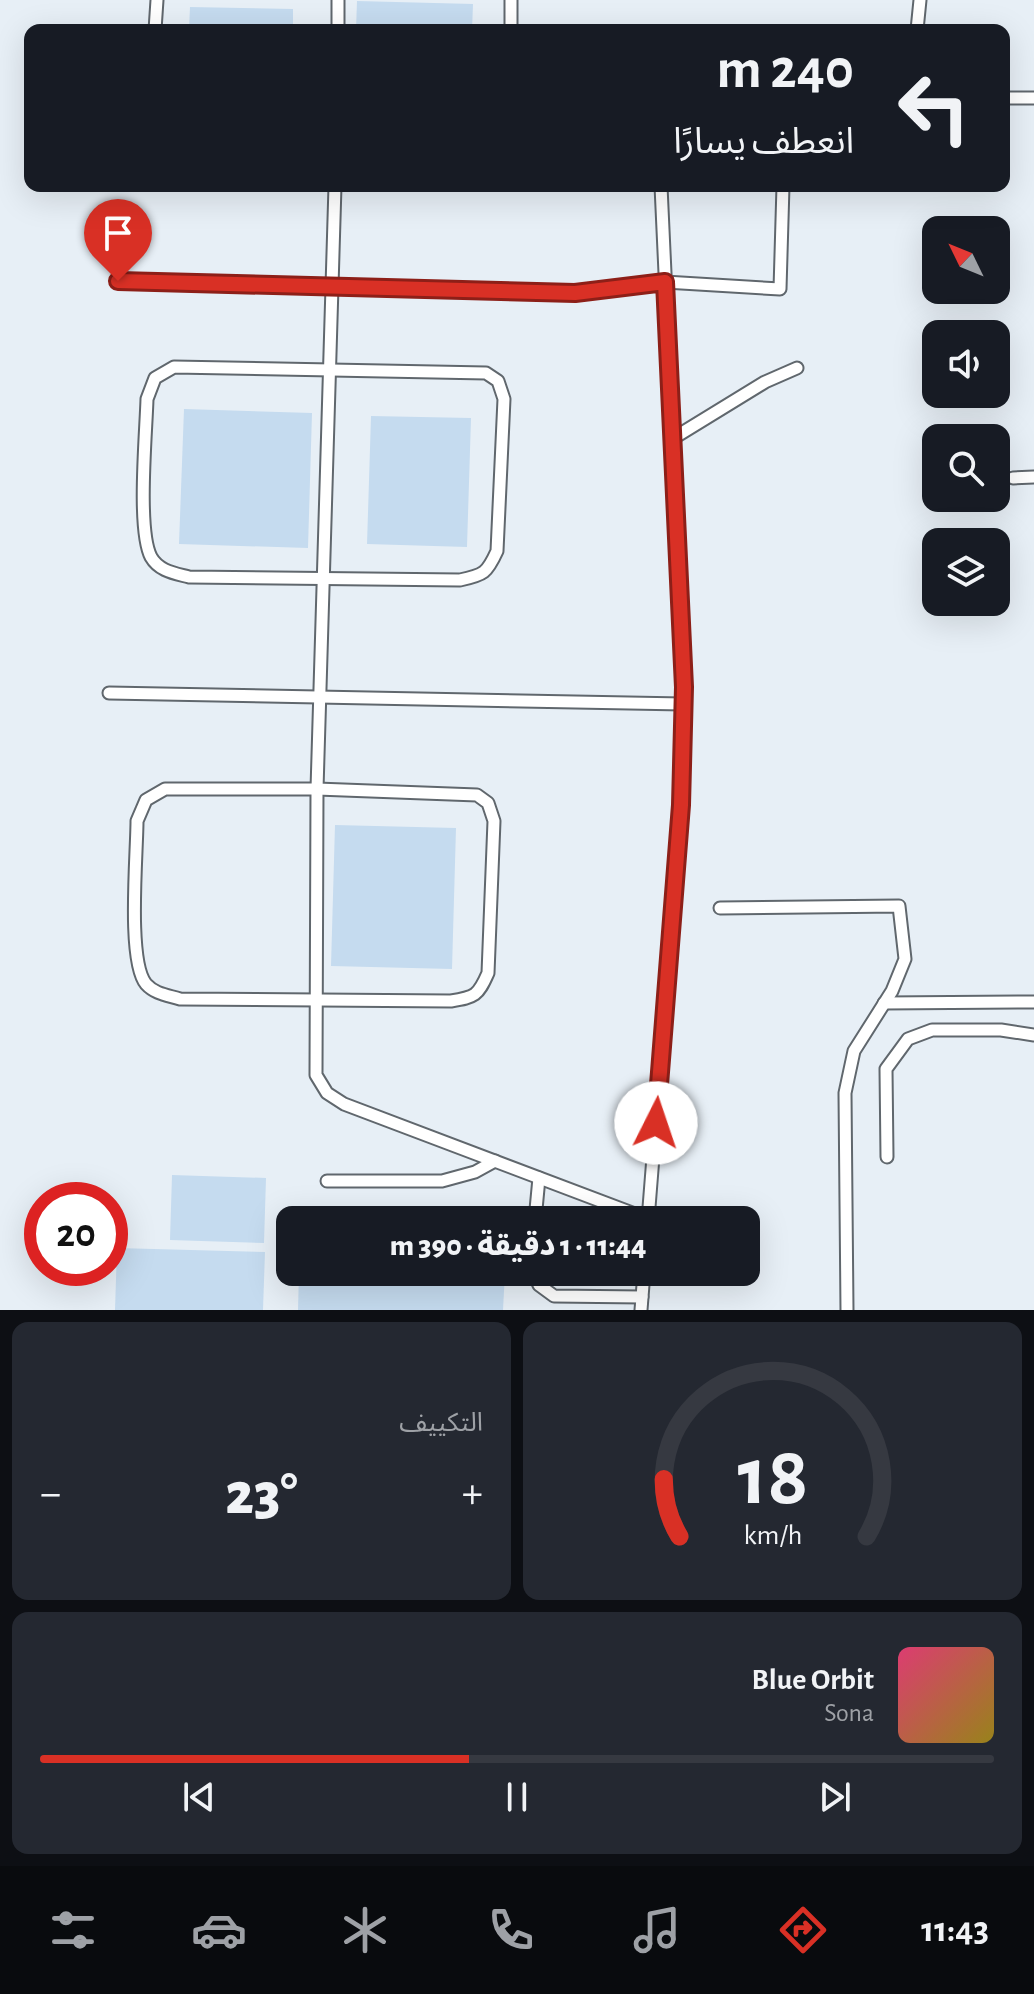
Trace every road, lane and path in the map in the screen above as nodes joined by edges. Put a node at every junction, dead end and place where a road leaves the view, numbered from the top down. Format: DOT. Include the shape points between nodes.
graph roads {
  1 [pos="157,0"];
  2 [pos="338,0"];
  3 [pos="511,0"];
  4 [pos="920,0"];
  5 [pos="155,24"];
  6 [pos="338,24"];
  7 [pos="511,24"];
  8 [pos="918,24"];
  9 [pos="1010,98"];
  10 [pos="1034,98"];
  11 [pos="335,192"];
  12 [pos="661,192"];
  13 [pos="783,192"];
  14 [pos="118,281"];
  15 [pos="665,282"];
  16 [pos="332,286"];
  17 [pos="329,368"];
  18 [pos="797,368"];
  19 [pos="672,439"];
  20 [pos="1034,477"];
  21 [pos="1013,478"];
  22 [pos="325,577"];
  23 [pos="109,693"];
  24 [pos="321,696"];
  25 [pos="683,704"];
  26 [pos="317,789"];
  27 [pos="720,908"];
  28 [pos="317,999"];
  29 [pos="1034,1002"];
  30 [pos="884,1003"];
  31 [pos="1034,1035"];
  32 [pos="887,1157"];
  33 [pos="495,1161"];
  34 [pos="539,1178"];
  35 [pos="327,1181"];
  36 [pos="536,1206"];
  37 [pos="612,1206"];
  38 [pos="649,1206"];
  39 [pos="540,1286"];
  40 [pos="643,1286"];
  41 [pos="642,1297"];
  42 [pos="641,1310"];
  43 [pos="847,1310"];
  1 -- 5 [label="lane"];
  2 -- 6 [label="lane"];
  3 -- 7 [label="lane"];
  4 -- 8 [label="lane"];
  9 -- 10 [label="lane"];
  11 -- 16 [label="lane"];
  12 -- 15 [label="lane"];
  13 -- 15 [label="lane" via="780,289"];
  14 -- 16 [label="lane"];
  15 -- 16 [label="lane" via="575,293"];
  15 -- 19 [label="lane"];
  16 -- 17 [label="lane"];
  17 -- 22 [label="lane"];
  17 -- 22 [label="lane" via="486,373 498,381 504,399 497,551 490,568 460,580"];
  17 -- 22 [label="lane" via="174,367 155,378 146,414 144,535 152,559 163,570 189,577"];
  18 -- 19 [label="lane"];
  19 -- 25 [label="lane"];
  20 -- 21 [label="lane"];
  22 -- 24 [label="lane"];
  23 -- 24 [label="lane"];
  24 -- 25 [label="lane"];
  24 -- 26 [label="lane"];
  25 -- 38 [label="lane" via="681,805"];
  26 -- 28 [label="lane"];
  26 -- 28 [label="lane" via="477,795 488,803 494,821 488,973 480,990 451,1001"];
  26 -- 28 [label="lane" via="165,789 146,800 137,821 135,957 143,981 154,992 180,999"];
  27 -- 30 [label="lane" via="899,906 905,959"];
  28 -- 33 [label="lane" via="316,1075 327,1093"];
  29 -- 30 [label="lane"];
  30 -- 43 [label="lane" via="854,1051 845,1093"];
  31 -- 32 [label="lane" via="932,1030 908,1039 886,1069"];
  33 -- 34 [label="lane"];
  33 -- 35 [label="lane" via="442,1181"];
  34 -- 36 [label="lane"];
  34 -- 37 [label="lane"];
  39 -- 41 [label="lane" via="554,1296"];
  40 -- 41 [label="lane"];
  41 -- 42 [label="lane"];
}
